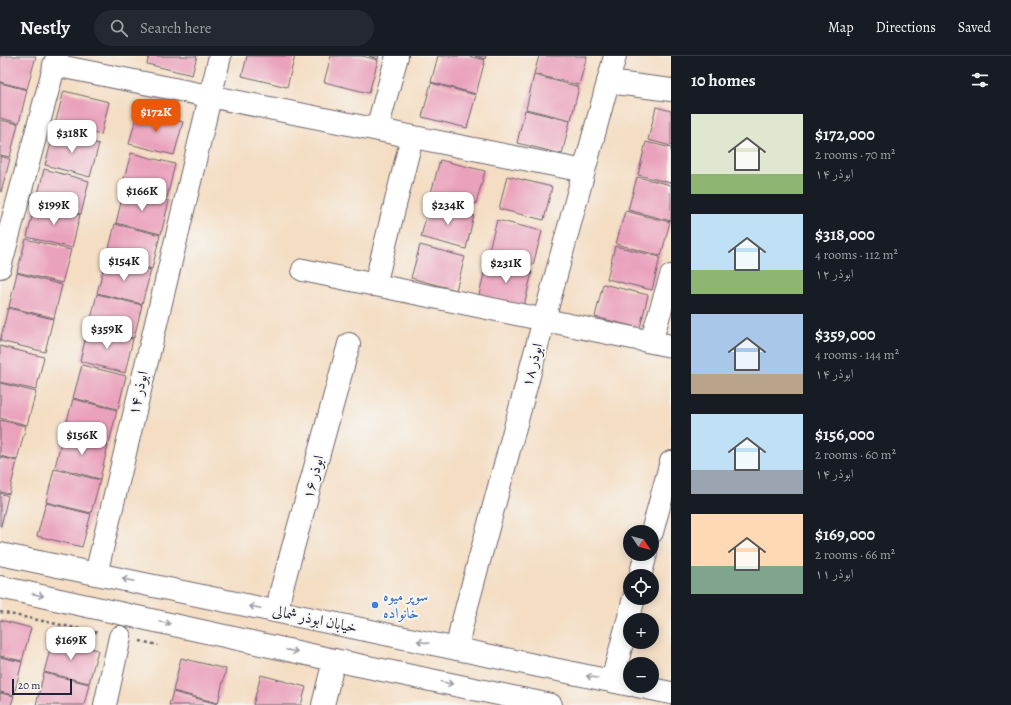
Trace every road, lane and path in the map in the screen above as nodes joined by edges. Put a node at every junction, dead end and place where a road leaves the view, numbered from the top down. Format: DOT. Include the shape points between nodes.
graph roads {
  1 [pos="220,56"];
  2 [pos="397,56"];
  3 [pos="615,56"];
  4 [pos="55,60"];
  5 [pos="608,82"];
  6 [pos="671,90"];
  7 [pos="210,96"];
  8 [pos="377,129"];
  9 [pos="412,137"];
  10 [pos="584,171"];
  11 [pos="0,268"];
  12 [pos="303,270"];
  13 [pos="671,276"];
  14 [pos="375,285"];
  15 [pos="544,320"];
  16 [pos="349,344"];
  17 [pos="661,344"];
  18 [pos="671,462"];
  19 [pos="654,525"];
  20 [pos="0,554"];
  21 [pos="96,574"];
  22 [pos="0,586"];
  23 [pos="633,605"];
  24 [pos="277,611"];
  25 [pos="120,637"];
  26 [pos="457,649"];
  27 [pos="334,660"];
  28 [pos="621,683"];
  29 [pos="659,691"];
  30 [pos="671,693"];
  31 [pos="525,702"];
  32 [pos="105,705"];
  33 [pos="323,705"];
  34 [pos="551,705"];
  1 -- 7 [label="street, ابوذر ۱۴"];
  2 -- 8 [label="street"];
  3 -- 5 [label="street, ابوذر ۱۸"];
  4 -- 7 [label="street"];
  4 -- 11 [label="street"];
  5 -- 6 [label="street"];
  5 -- 10 [label="street, ابوذر ۱۸"];
  7 -- 8 [label="street"];
  7 -- 21 [label="street, ابوذر ۱۴"];
  8 -- 9 [label="street"];
  9 -- 10 [label="street"];
  9 -- 14 [label="street"];
  10 -- 15 [label="street, ابوذر ۱۸"];
  12 -- 14 [label="street"];
  13 -- 17 [label="street"];
  14 -- 15 [label="street"];
  15 -- 17 [label="street"];
  15 -- 26 [label="street, ابوذر ۱۸"];
  16 -- 24 [label="street, ابوذر ۱۶"];
  18 -- 19 [label="street"];
  20 -- 21 [label="street, خیابان ابوذر شمالی"];
  24 -- 21 [label="street, خیابان ابوذر شمالی, one-way"];
  22 -- 27 [label="street, one-way"];
  23 -- 28 [label="street"];
  26 -- 24 [label="street, خیابان ابوذر شمالی, one-way"];
  25 -- 32 [label="street"];
  28 -- 26 [label="street, خیابان ابوذر شمالی, one-way"];
  27 -- 31 [label="street, one-way"];
  27 -- 33 [label="street"];
  29 -- 30 [label="street"];
  31 -- 34 [label="street"];
}
